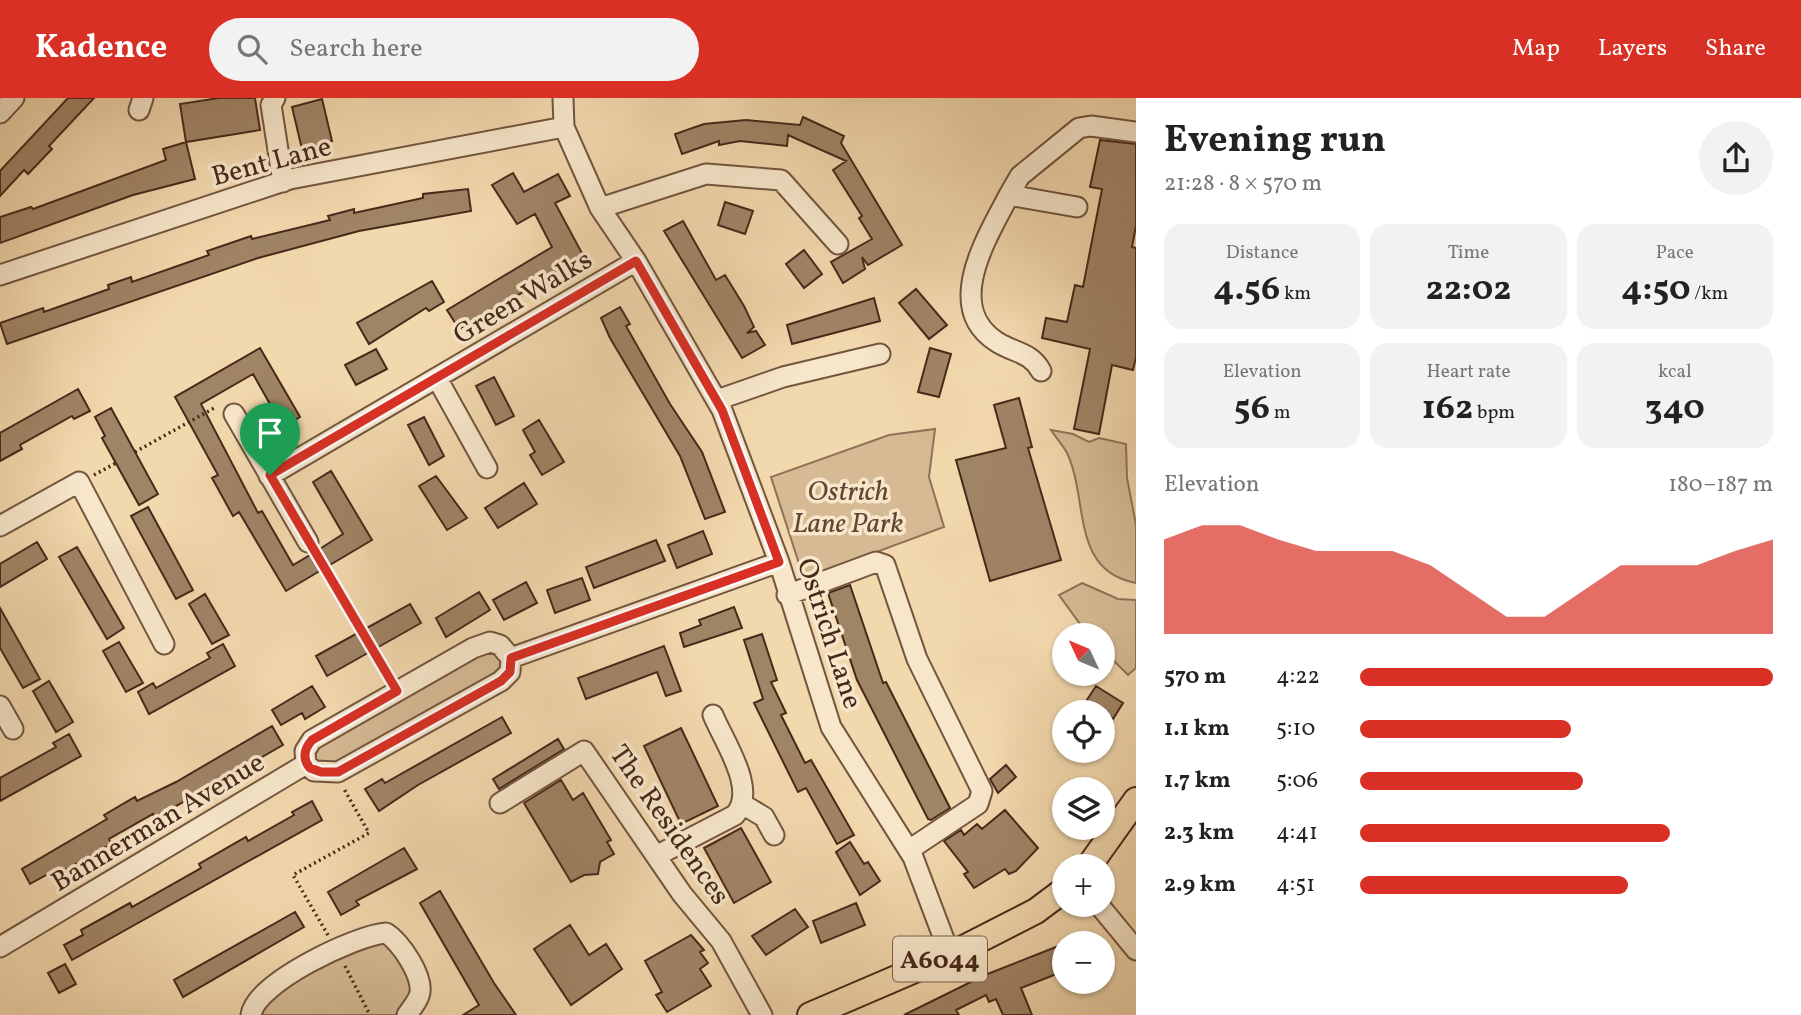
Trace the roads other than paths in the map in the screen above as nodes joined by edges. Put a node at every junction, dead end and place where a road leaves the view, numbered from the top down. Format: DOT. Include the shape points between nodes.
graph roads {
  1 [pos="14,98"];
  2 [pos="275,98"];
  3 [pos="563,98"];
  4 [pos="0,114"];
  5 [pos="564,127"];
  6 [pos="1136,132"];
  7 [pos="283,182"];
  8 [pos="1009,195"];
  9 [pos="1077,207"];
  10 [pos="600,208"];
  11 [pos="838,244"];
  12 [pos="636,261"];
  13 [pos="0,275"];
  14 [pos="880,354"];
  15 [pos="1041,372"];
  16 [pos="438,380"];
  17 [pos="717,400"];
  18 [pos="234,414"];
  19 [pos="487,468"];
  20 [pos="270,475"];
  21 [pos="0,526"];
  22 [pos="308,542"];
  23 [pos="779,562"];
  24 [pos="787,595"];
  25 [pos="164,644"];
  26 [pos="511,658"];
  27 [pos="0,706"];
  28 [pos="713,715"];
  29 [pos="13,729"];
  30 [pos="306,764"];
  31 [pos="1136,800"];
  32 [pos="500,803"];
  33 [pos="744,805"];
  34 [pos="774,835"];
  35 [pos="909,850"];
  36 [pos="1097,854"];
  37 [pos="656,856"];
  38 [pos="1052,899"];
  39 [pos="1109,917"];
  40 [pos="0,947"];
  41 [pos="1136,950"];
  42 [pos="950,955"];
  43 [pos="251,1015"];
  44 [pos="407,1015"];
  45 [pos="762,1015"];
  46 [pos="810,1015"];
  1 -- 4 [label="street"];
  2 -- 7 [label="street" via="271,105"];
  3 -- 5 [label="street, Ostrich Lane"];
  5 -- 7 [label="street, Bent Lane"];
  5 -- 10 [label="street, Ostrich Lane"];
  6 -- 8 [label="street" via="1079,128 1020,176"];
  7 -- 13 [label="street, Bent Lane"];
  8 -- 9 [label="street"];
  8 -- 15 [label="street" via="974,269 974,309 985,333 1030,357"];
  10 -- 11 [label="street" via="706,174 781,180"];
  10 -- 12 [label="street, Ostrich Lane"];
  12 -- 16 [label="street, Green Walks"];
  12 -- 17 [label="street, Ostrich Lane"];
  14 -- 17 [label="street" via="783,377"];
  16 -- 19 [label="street, Green Walks"];
  16 -- 20 [label="street, Green Walks"];
  17 -- 23 [label="street, Ostrich Lane"];
  18 -- 20 [label="street"];
  20 -- 22 [label="street"];
  21 -- 25 [label="street" via="79,482"];
  23 -- 24 [label="street, Ostrich Lane"];
  23 -- 26 [label="street"];
  24 -- 35 [label="street, Ostrich Lane" via="831,727"];
  24 -- 35 [label="street" via="876,562 885,565 917,659 982,791 978,804"];
  26 -- 30 [label="street, Bannerman Avenue" via="510,672 501,681 335,772 314,771"];
  26 -- 30 [label="street, Bannerman Avenue" via="500,645 484,643 312,740 305,751"];
  27 -- 29 [label="street"];
  28 -- 33 [label="street" via="744,786"];
  30 -- 40 [label="street, Bannerman Avenue"];
  31 -- 36 [label="main road"];
  32 -- 37 [label="street, The Residences" via="584,751"];
  33 -- 34 [label="street" via="764,817"];
  33 -- 37 [label="street" via="735,816"];
  35 -- 42 [label="street, Ostrich Lane"];
  37 -- 45 [label="street, The Residences" via="721,941"];
  38 -- 42 [label="main road, A6044"];
  39 -- 41 [label="street"];
  42 -- 46 [label="main road, A6044"];
  43 -- 44 [label="street" via="257,999 272,986 337,949 386,933 399,940 420,985 421,994"];
}
